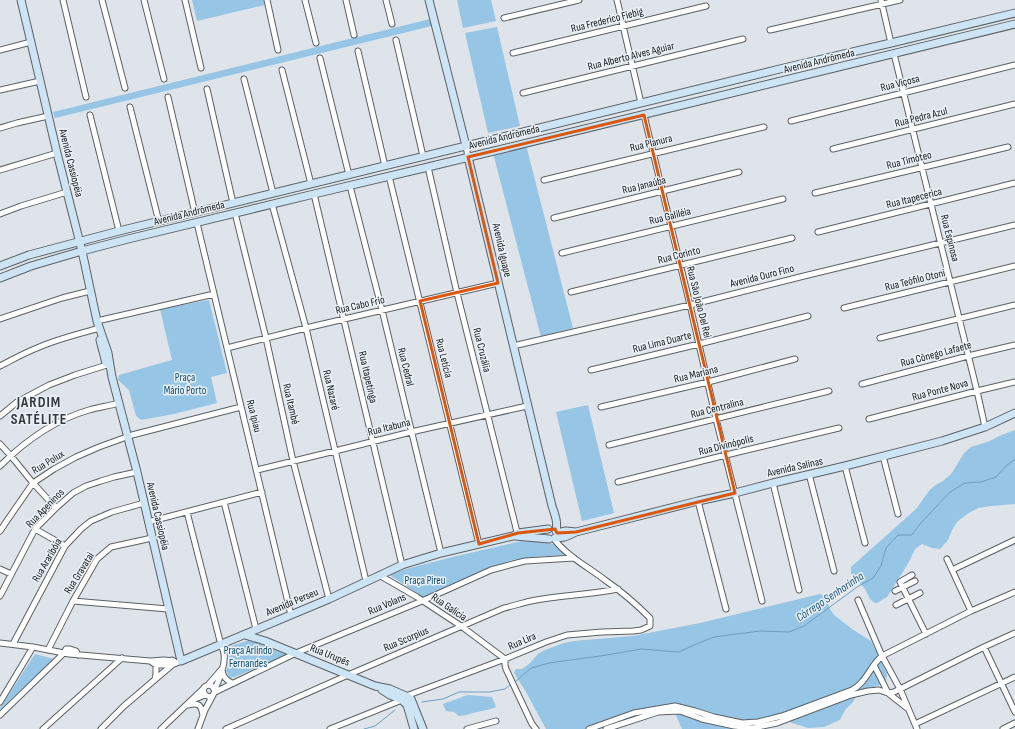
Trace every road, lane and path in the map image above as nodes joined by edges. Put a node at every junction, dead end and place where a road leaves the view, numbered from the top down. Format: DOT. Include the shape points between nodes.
graph roads {
  1 [pos="21,0"];
  2 [pos="63,0"];
  3 [pos="102,0"];
  4 [pos="144,0"];
  5 [pos="185,0"];
  6 [pos="267,0"];
  7 [pos="305,0"];
  8 [pos="346,0"];
  9 [pos="386,0"];
  10 [pos="430,0"];
  11 [pos="579,0"];
  12 [pos="617,0"];
  13 [pos="900,0"];
  14 [pos="881,2"];
  15 [pos="706,6"];
  16 [pos="1015,13"];
  17 [pos="504,18"];
  18 [pos="976,23"];
  19 [pos="392,24"];
  20 [pos="1015,24"];
  21 [pos="623,26"];
  22 [pos="770,30"];
  23 [pos="978,33"];
  24 [pos="354,34"];
  25 [pos="743,39"];
  26 [pos="396,40"];
  27 [pos="31,42"];
  28 [pos="316,43"];
  29 [pos="891,43"];
  30 [pos="0,50"];
  31 [pos="278,50"];
  32 [pos="358,51"];
  33 [pos="513,53"];
  34 [pos="894,54"];
  35 [pos="320,58"];
  36 [pos="803,63"];
  37 [pos="1014,65"];
  38 [pos="632,66"];
  39 [pos="792,66"];
  40 [pos="201,68"];
  41 [pos="282,70"];
  42 [pos="805,75"];
  43 [pos="748,77"];
  44 [pos="794,78"];
  45 [pos="164,79"];
  46 [pos="244,79"];
  47 [pos="40,81"];
  48 [pos="125,88"];
  49 [pos="752,88"];
  50 [pos="207,89"];
  51 [pos="0,90"];
  52 [pos="903,92"];
  53 [pos="523,93"];
  54 [pos="86,97"];
  55 [pos="168,97"];
  56 [pos="641,103"];
  57 [pos="1015,104"];
  58 [pos="130,107"];
  59 [pos="90,115"];
  60 [pos="644,115"];
  61 [pos="48,116"];
  62 [pos="791,121"];
  63 [pos="542,127"];
  64 [pos="764,127"];
  65 [pos="0,128"];
  66 [pos="913,130"];
  67 [pos="517,134"];
  68 [pos="532,142"];
  69 [pos="466,146"];
  70 [pos="1008,147"];
  71 [pos="505,148"];
  72 [pos="832,149"];
  73 [pos="57,153"];
  74 [pos="653,153"];
  75 [pos="421,157"];
  76 [pos="468,157"];
  77 [pos="406,161"];
  78 [pos="385,166"];
  79 [pos="428,167"];
  80 [pos="922,167"];
  81 [pos="0,170"];
  82 [pos="414,171"];
  83 [pos="740,172"];
  84 [pos="401,174"];
  85 [pos="349,175"];
  86 [pos="389,176"];
  87 [pos="544,180"];
  88 [pos="1015,183"];
  89 [pos="311,184"];
  90 [pos="350,186"];
  91 [pos="662,191"];
  92 [pos="67,192"];
  93 [pos="273,193"];
  94 [pos="815,193"];
  95 [pos="314,194"];
  96 [pos="252,198"];
  97 [pos="783,199"];
  98 [pos="233,203"];
  99 [pos="272,204"];
  100 [pos="931,204"];
  101 [pos="255,208"];
  102 [pos="196,213"];
  103 [pos="235,213"];
  104 [pos="0,214"];
  105 [pos="173,218"];
  106 [pos="554,218"];
  107 [pos="159,222"];
  108 [pos="197,223"];
  109 [pos="1015,225"];
  110 [pos="671,226"];
  111 [pos="175,228"];
  112 [pos="127,230"];
  113 [pos="119,232"];
  114 [pos="818,232"];
  115 [pos="78,238"];
  116 [pos="792,238"];
  117 [pos="128,239"];
  118 [pos="941,244"];
  119 [pos="82,251"];
  120 [pos="562,253"];
  121 [pos="29,255"];
  122 [pos="0,266"];
  123 [pos="31,266"];
  124 [pos="680,266"];
  125 [pos="1015,266"];
  126 [pos="1,275"];
  127 [pos="950,282"];
  128 [pos="498,283"];
  129 [pos="90,291"];
  130 [pos="572,292"];
  131 [pos="457,293"];
  132 [pos="214,294"];
  133 [pos="420,301"];
  134 [pos="690,305"];
  135 [pos="1015,305"];
  136 [pos="844,308"];
  137 [pos="382,310"];
  138 [pos="808,316"];
  139 [pos="959,318"];
  140 [pos="0,319"];
  141 [pos="344,319"];
  142 [pos="99,326"];
  143 [pos="306,328"];
  144 [pos="266,338"];
  145 [pos="880,338"];
  146 [pos="699,344"];
  147 [pos="1015,345"];
  148 [pos="513,346"];
  149 [pos="227,348"];
  150 [pos="968,356"];
  151 [pos="795,359"];
  152 [pos="108,365"];
  153 [pos="0,366"];
  154 [pos="591,370"];
  155 [pos="708,382"];
  156 [pos="1015,382"];
  157 [pos="862,384"];
  158 [pos="829,391"];
  159 [pos="977,391"];
  160 [pos="119,404"];
  161 [pos="527,406"];
  162 [pos="241,407"];
  163 [pos="601,407"];
  164 [pos="1015,413"];
  165 [pos="487,414"];
  166 [pos="0,416"];
  167 [pos="716,419"];
  168 [pos="869,419"];
  169 [pos="450,423"];
  170 [pos="985,427"];
  171 [pos="839,428"];
  172 [pos="411,432"];
  173 [pos="128,436"];
  174 [pos="372,441"];
  175 [pos="0,444"];
  176 [pos="609,445"];
  177 [pos="335,451"];
  178 [pos="726,455"];
  179 [pos="11,456"];
  180 [pos="883,456"];
  181 [pos="293,461"];
  182 [pos="0,466"];
  183 [pos="845,466"];
  184 [pos="257,470"];
  185 [pos="137,472"];
  186 [pos="809,474"];
  187 [pos="618,482"];
  188 [pos="33,483"];
  189 [pos="773,483"];
  190 [pos="262,492"];
  191 [pos="734,493"];
  192 [pos="698,501"];
  193 [pos="224,502"];
  194 [pos="144,503"];
  195 [pos="56,508"];
  196 [pos="187,512"];
  197 [pos="898,514"];
  198 [pos="148,522"];
  199 [pos="35,529"];
  200 [pos="0,531"];
  201 [pos="553,534"];
  202 [pos="516,535"];
  203 [pos="152,538"];
  204 [pos="1015,540"];
  205 [pos="866,543"];
  206 [pos="480,544"];
  207 [pos="65,546"];
  208 [pos="441,553"];
  209 [pos="574,558"];
  210 [pos="947,559"];
  211 [pos="402,565"];
  212 [pos="0,569"];
  213 [pos="952,570"];
  214 [pos="834,571"];
  215 [pos="11,574"];
  216 [pos="379,575"];
  217 [pos="912,575"];
  218 [pos="366,581"];
  219 [pos="606,581"];
  220 [pos="915,582"];
  221 [pos="903,587"];
  222 [pos="618,590"];
  223 [pos="799,590"];
  224 [pos="895,591"];
  225 [pos="1015,592"];
  226 [pos="601,593"];
  227 [pos="920,593"];
  228 [pos="0,596"];
  229 [pos="329,599"];
  230 [pos="908,599"];
  231 [pos="858,600"];
  232 [pos="73,601"];
  233 [pos="422,601"];
  234 [pos="762,601"];
  235 [pos="896,605"];
  236 [pos="168,609"];
  237 [pos="726,609"];
  238 [pos="971,611"];
  239 [pos="291,615"];
  240 [pos="265,626"];
  241 [pos="460,626"];
  242 [pos="256,629"];
  243 [pos="1015,633"];
  244 [pos="926,634"];
  245 [pos="245,635"];
  246 [pos="265,641"];
  247 [pos="0,643"];
  248 [pos="13,644"];
  249 [pos="221,645"];
  250 [pos="33,647"];
  251 [pos="984,647"];
  252 [pos="48,650"];
  253 [pos="64,653"];
  254 [pos="296,653"];
  255 [pos="882,656"];
  256 [pos="122,658"];
  257 [pos="505,659"];
  258 [pos="154,662"];
  259 [pos="175,662"];
  260 [pos="874,665"];
  261 [pos="222,670"];
  262 [pos="348,675"];
  263 [pos="1015,677"];
  264 [pos="154,680"];
  265 [pos="218,683"];
  266 [pos="232,683"];
  267 [pos="1001,683"];
  268 [pos="211,689"];
  269 [pos="900,690"];
  270 [pos="888,693"];
  271 [pos="206,696"];
  272 [pos="404,698"];
  273 [pos="191,701"];
  274 [pos="0,702"];
  275 [pos="186,706"];
  276 [pos="908,708"];
  277 [pos="205,710"];
  278 [pos="1015,712"];
  279 [pos="0,715"];
  280 [pos="203,716"];
  281 [pos="496,721"];
  282 [pos="1015,723"];
  283 [pos="916,726"];
  284 [pos="199,728"];
  285 [pos="413,728"];
  286 [pos="534,728"];
  287 [pos="43,729"];
  288 [pos="101,729"];
  289 [pos="161,729"];
  290 [pos="226,729"];
  291 [pos="330,729"];
  292 [pos="423,729"];
  293 [pos="467,729"];
  294 [pos="589,729"];
  295 [pos="606,729"];
  296 [pos="1003,729"];
  1 -- 27 [label="street, Avenida Cassiopéia"];
  2 -- 54 [label="street"];
  3 -- 48 [label="street"];
  4 -- 45 [label="street"];
  5 -- 40 [label="street"];
  6 -- 31 [label="street"];
  7 -- 28 [label="street"];
  8 -- 24 [label="street"];
  9 -- 19 [label="street"];
  10 -- 69 [label="street, Avenida Iguape"];
  11 -- 17 [label="street"];
  12 -- 21 [label="street"];
  13 -- 14 [label="street"];
  14 -- 22 [label="street"];
  14 -- 29 [label="street"];
  15 -- 21 [label="street, Rua Frederico Fiebig"];
  16 -- 18 [label="street, Avenida Andrômeda"];
  18 -- 23 [label="street"];
  18 -- 29 [label="street, Avenida Andrômeda"];
  20 -- 23 [label="street, Avenida Andrômeda"];
  21 -- 33 [label="street, Rua Frederico Fiebig"];
  21 -- 38 [label="street"];
  23 -- 34 [label="street, Avenida Andrômeda"];
  25 -- 38 [label="street, Rua Alberto Alves Aguiar"];
  26 -- 75 [label="street"];
  27 -- 30 [label="street"];
  27 -- 47 [label="street, Avenida Cassiopéia"];
  29 -- 36 [label="street, Avenida Andrômeda"];
  32 -- 78 [label="street"];
  34 -- 42 [label="street, Avenida Andrômeda"];
  34 -- 52 [label="street, Rua Espinosa"];
  35 -- 85 [label="street"];
  36 -- 39 [label="street, Avenida Andrômeda"];
  36 -- 42 [label="street" via="801,69"];
  37 -- 52 [label="street, Rua Viçosa"];
  38 -- 53 [label="street, Rua Alberto Alves Aguiar"];
  38 -- 56 [label="street"];
  39 -- 43 [label="street, Avenida Andrômeda"];
  39 -- 44 [label="street" via="796,70"];
  41 -- 89 [label="street"];
  42 -- 44 [label="street, Avenida Andrômeda"];
  43 -- 49 [label="street" via="746,83"];
  43 -- 56 [label="street, Avenida Andrômeda"];
  44 -- 49 [label="street, Avenida Andrômeda"];
  46 -- 93 [label="street"];
  47 -- 51 [label="street"];
  47 -- 61 [label="street, Avenida Cassiopéia"];
  49 -- 60 [label="street, Avenida Andrômeda"];
  50 -- 98 [label="street"];
  52 -- 62 [label="street, Rua Viçosa"];
  52 -- 66 [label="street, Rua Espinosa"];
  55 -- 102 [label="street"];
  56 -- 63 [label="street, Avenida Andrômeda"];
  57 -- 66 [label="street, Rua Pedra Azul"];
  58 -- 107 [label="street"];
  59 -- 113 [label="street"];
  60 -- 68 [label="street, Avenida Andrômeda"];
  60 -- 74 [label="street, Rua São João Del Rei"];
  61 -- 65 [label="street"];
  61 -- 73 [label="street, Avenida Cassiopéia"];
  63 -- 67 [label="street, Avenida Andrômeda"];
  63 -- 68 [label="street" via="528,133"];
  64 -- 74 [label="street, Rua Planura"];
  66 -- 72 [label="street, Rua Pedra Azul"];
  66 -- 80 [label="street, Rua Espinosa"];
  67 -- 69 [label="street, Avenida Andrômeda"];
  67 -- 71 [label="street" via="518,140"];
  68 -- 71 [label="street, Avenida Andrômeda"];
  69 -- 75 [label="street, Avenida Andrômeda"];
  69 -- 76 [label="street, Avenida Iguape"];
  70 -- 80 [label="street, Rua Timóteo"];
  71 -- 76 [label="street, Avenida Andrômeda"];
  73 -- 81 [label="street"];
  73 -- 92 [label="street, Avenida Cassiopéia"];
  74 -- 87 [label="street, Rua Planura"];
  74 -- 91 [label="street, Rua São João Del Rei"];
  75 -- 77 [label="street, Avenida Andrômeda"];
  75 -- 82 [label="street" via="414,164"];
  76 -- 79 [label="street, Avenida Andrômeda"];
  76 -- 128 [label="street, Avenida Iguape"];
  77 -- 78 [label="street, Avenida Andrômeda"];
  77 -- 84 [label="street"];
  78 -- 85 [label="street, Avenida Andrômeda"];
  79 -- 82 [label="street, Avenida Andrômeda"];
  79 -- 131 [label="street, Rua Cruzália"];
  80 -- 94 [label="street, Rua Timóteo"];
  80 -- 100 [label="street, Rua Espinosa"];
  82 -- 84 [label="street, Avenida Andrômeda"];
  83 -- 91 [label="street, Rua Janaúba"];
  84 -- 86 [label="street, Avenida Andrômeda"];
  85 -- 89 [label="street, Avenida Andrômeda"];
  86 -- 90 [label="street, Avenida Andrômeda"];
  86 -- 133 [label="street, Rua Letícia"];
  88 -- 100 [label="street, Rua Itapecerica"];
  89 -- 93 [label="street, Avenida Andrômeda"];
  90 -- 95 [label="street, Avenida Andrômeda"];
  90 -- 137 [label="street, Rua Cedral"];
  91 -- 106 [label="street, Rua Janaúba"];
  91 -- 110 [label="street, Rua São João Del Rei"];
  92 -- 104 [label="street"];
  92 -- 115 [label="street, Avenida Cassiopéia"];
  93 -- 96 [label="street, Avenida Andrômeda"];
  95 -- 99 [label="street, Avenida Andrômeda"];
  95 -- 141 [label="street, Rua Itapetinga"];
  96 -- 98 [label="street, Avenida Andrômeda"];
  96 -- 101 [label="street"];
  97 -- 110 [label="street, Rua Galiléia"];
  98 -- 102 [label="street, Avenida Andrômeda"];
  99 -- 101 [label="street, Avenida Andrômeda"];
  99 -- 143 [label="street, Rua Nazaré"];
  100 -- 114 [label="street, Rua Itapecerica"];
  100 -- 118 [label="street, Rua Espinosa"];
  101 -- 103 [label="street, Avenida Andrômeda"];
  102 -- 105 [label="street, Avenida Andrômeda"];
  103 -- 108 [label="street, Avenida Andrômeda"];
  103 -- 144 [label="street, Rua Itambé"];
  105 -- 107 [label="street, Avenida Andrômeda"];
  105 -- 111 [label="street"];
  107 -- 112 [label="street, Avenida Andrômeda"];
  108 -- 111 [label="street, Avenida Andrômeda"];
  108 -- 132 [label="street, Rua Ipiau"];
  109 -- 118 [label="street, Avenida Ouro Fino"];
  110 -- 120 [label="street, Rua Galiléia"];
  110 -- 124 [label="street, Rua São João Del Rei"];
  111 -- 117 [label="street, Avenida Andrômeda"];
  112 -- 113 [label="street, Avenida Andrômeda"];
  112 -- 117 [label="street" via="132,234"];
  113 -- 115 [label="street, Avenida Andrômeda"];
  115 -- 119 [label="street, Avenida Cassiopéia"];
  115 -- 121 [label="street, Avenida Andrômeda"];
  116 -- 124 [label="street, Rua Corinto"];
  117 -- 119 [label="street, Avenida Andrômeda"];
  118 -- 127 [label="street, Rua Espinosa"];
  118 -- 134 [label="street, Avenida Ouro Fino"];
  119 -- 123 [label="street, Avenida Andrômeda"];
  119 -- 129 [label="street, Avenida Cassiopéia"];
  121 -- 122 [label="street, Avenida Andrômeda"];
  121 -- 123 [label="street"];
  123 -- 126 [label="street, Avenida Andrômeda"];
  124 -- 130 [label="street, Rua Corinto"];
  124 -- 134 [label="street, Rua São João Del Rei"];
  125 -- 127 [label="street, Rua Teófilo Otoni"];
  127 -- 136 [label="street, Rua Teófilo Otoni"];
  127 -- 139 [label="street, Rua Espinosa"];
  128 -- 131 [label="street, Rua Cabo Frio"];
  128 -- 148 [label="street, Avenida Iguape"];
  129 -- 140 [label="street"];
  129 -- 142 [label="street, Avenida Cassiopéia"];
  131 -- 133 [label="street, Rua Cabo Frio"];
  131 -- 165 [label="street, Rua Cruzália"];
  132 -- 142 [label="street"];
  132 -- 149 [label="street, Rua Ipiau"];
  133 -- 137 [label="street, Rua Cabo Frio"];
  133 -- 169 [label="street, Rua Letícia"];
  134 -- 146 [label="street, Rua São João Del Rei"];
  134 -- 148 [label="street, Avenida Ouro Fino"];
  135 -- 139 [label="street"];
  137 -- 141 [label="street, Rua Cabo Frio"];
  137 -- 172 [label="street, Rua Cedral"];
  138 -- 146 [label="street, Rua Lima Duarte"];
  139 -- 145 [label="street"];
  139 -- 150 [label="street, Rua Espinosa"];
  141 -- 143 [label="street, Rua Cabo Frio"];
  141 -- 174 [label="street, Rua Itapetinga"];
  142 -- 152 [label="street, Avenida Cassiopéia" via="108,352"];
  142 -- 153 [label="street" via="38,347"];
  143 -- 144 [label="street, Rua Cabo Frio"];
  143 -- 177 [label="street, Rua Nazaré"];
  144 -- 149 [label="street, Rua Cabo Frio"];
  144 -- 181 [label="street, Rua Itambé"];
  146 -- 154 [label="street, Rua Lima Duarte"];
  146 -- 155 [label="street, Rua São João Del Rei"];
  147 -- 150 [label="street, Rua Cônego Lafaete"];
  148 -- 161 [label="street, Avenida Iguape"];
  149 -- 162 [label="street, Rua Ipiau"];
  150 -- 157 [label="street, Rua Cônego Lafaete"];
  150 -- 159 [label="street, Rua Espinosa"];
  151 -- 155 [label="street, Rua Mariana"];
  152 -- 160 [label="street, Avenida Cassiopéia"];
  152 -- 166 [label="street" via="49,385 17,402"];
  155 -- 163 [label="street, Rua Mariana"];
  155 -- 167 [label="street, Rua São João Del Rei"];
  156 -- 159 [label="street, Rua Ponte Nova"];
  158 -- 167 [label="street, Rua Centralina"];
  159 -- 168 [label="street, Rua Ponte Nova"];
  159 -- 170 [label="street, Rua Espinosa"];
  160 -- 173 [label="street, Avenida Cassiopéia"];
  160 -- 179 [label="street" via="89,410 67,418 33,437"];
  161 -- 165 [label="street, Rua Itabuna"];
  161 -- 201 [label="street, Avenida Iguape" via="552,506"];
  162 -- 173 [label="street, Rua Polux"];
  162 -- 184 [label="street, Rua Ipiau"];
  164 -- 170 [label="street, Avenida Salinas"];
  165 -- 169 [label="street, Rua Itabuna"];
  165 -- 202 [label="street, Rua Cruzália"];
  167 -- 176 [label="street, Rua Centralina"];
  167 -- 178 [label="street, Rua São João Del Rei"];
  169 -- 172 [label="street, Rua Itabuna"];
  169 -- 206 [label="street, Rua Letícia"];
  170 -- 180 [label="street, Avenida Salinas"];
  171 -- 178 [label="street, Rua Divinópolis"];
  172 -- 174 [label="street, Rua Itabuna"];
  172 -- 208 [label="street, Rua Cedral"];
  173 -- 185 [label="street, Avenida Cassiopéia"];
  173 -- 188 [label="street, Rua Polux" via="76,457"];
  174 -- 177 [label="street, Rua Itabuna"];
  174 -- 211 [label="street, Rua Itapetinga"];
  175 -- 179 [label="street"];
  177 -- 181 [label="street, Rua Itabuna"];
  177 -- 218 [label="street, Rua Nazaré"];
  178 -- 187 [label="street, Rua Divinópolis"];
  178 -- 191 [label="street, Rua São João Del Rei"];
  179 -- 182 [label="street"];
  179 -- 188 [label="street"];
  180 -- 183 [label="street, Avenida Salinas"];
  180 -- 197 [label="street"];
  181 -- 184 [label="street, Rua Itabuna"];
  181 -- 229 [label="street, Rua Itambé"];
  183 -- 186 [label="street, Avenida Salinas"];
  183 -- 205 [label="street"];
  184 -- 190 [label="street, Rua Ipiau"];
  185 -- 194 [label="street, Avenida Cassiopéia"];
  185 -- 195 [label="street, Rua Apeninos" via="86,486 73,493"];
  186 -- 189 [label="street, Avenida Salinas"];
  186 -- 214 [label="street"];
  188 -- 195 [label="street"];
  188 -- 200 [label="street, Rua Polux"];
  189 -- 191 [label="street, Avenida Salinas"];
  189 -- 223 [label="street"];
  190 -- 193 [label="street"];
  190 -- 239 [label="street, Rua Ipiau"];
  191 -- 192 [label="street, Avenida Salinas"];
  191 -- 234 [label="street, Rua São João Del Rei"];
  192 -- 201 [label="street, Avenida Salinas" via="565,537"];
  192 -- 237 [label="street"];
  193 -- 196 [label="street"];
  193 -- 242 [label="street"];
  194 -- 198 [label="street, Avenida Cassiopéia"];
  194 -- 207 [label="street, Rua Araribóia" via="91,521"];
  195 -- 199 [label="street, Rua Apeninos"];
  196 -- 198 [label="street"];
  196 -- 249 [label="street"];
  198 -- 203 [label="street, Avenida Cassiopéia"];
  199 -- 207 [label="street"];
  199 -- 215 [label="street, Rua Apeninos"];
  201 -- 202 [label="street, Avenida Perseu"];
  201 -- 209 [label="street" via="563,550"];
  202 -- 206 [label="street, Avenida Perseu"];
  203 -- 232 [label="street, Rua Gravatai" via="111,547 97,559"];
  203 -- 236 [label="street, Avenida Cassiopéia"];
  204 -- 213 [label="street"];
  206 -- 208 [label="street, Avenida Perseu"];
  207 -- 248 [label="street, Rua Araribóia"];
  208 -- 211 [label="street, Avenida Perseu"];
  209 -- 219 [label="street"];
  209 -- 233 [label="street, Rua Volans" via="525,561 491,570"];
  210 -- 213 [label="street"];
  211 -- 216 [label="street, Avenida Perseu"];
  212 -- 215 [label="street"];
  213 -- 238 [label="street"];
  215 -- 228 [label="street, Rua Apeninos"];
  216 -- 218 [label="street, Avenida Perseu"];
  216 -- 233 [label="street, Rua Galícia"];
  217 -- 221 [label="street" via="900,581"];
  218 -- 229 [label="street, Avenida Perseu"];
  219 -- 222 [label="street"];
  219 -- 226 [label="street"];
  220 -- 221 [label="street"];
  221 -- 224 [label="street"];
  221 -- 230 [label="street"];
  222 -- 226 [label="street, Rua Scorpius"];
  222 -- 257 [label="street, Rua Lira" via="650,618 650,626 634,631 567,636 539,644"];
  225 -- 238 [label="street"];
  226 -- 241 [label="street, Rua Scorpius" via="529,601"];
  227 -- 230 [label="street"];
  229 -- 239 [label="street, Avenida Perseu"];
  230 -- 235 [label="street"];
  230 -- 244 [label="street"];
  231 -- 255 [label="street"];
  232 -- 236 [label="street"];
  232 -- 252 [label="street, Rua Gravatai"];
  233 -- 241 [label="street, Rua Galícia"];
  233 -- 254 [label="street, Rua Volans"];
  236 -- 259 [label="street, Avenida Cassiopéia"];
  238 -- 244 [label="street"];
  239 -- 240 [label="street, Avenida Perseu"];
  240 -- 242 [label="street, Avenida Perseu"];
  240 -- 246 [label="street"];
  241 -- 257 [label="street, Rua Galícia"];
  241 -- 262 [label="street, Rua Scorpius"];
  242 -- 245 [label="street, Avenida Perseu"];
  243 -- 251 [label="street"];
  244 -- 255 [label="street"];
  245 -- 246 [label="street, Rua Urupês"];
  245 -- 249 [label="street, Avenida Perseu"];
  246 -- 254 [label="street, Rua Urupês"];
  247 -- 248 [label="street, Avenida Perseu"];
  248 -- 250 [label="street, Avenida Perseu"];
  249 -- 259 [label="street, Avenida Perseu"];
  249 -- 261 [label="street" via="225,657"];
  250 -- 252 [label="street, Avenida Perseu"];
  250 -- 274 [label="street"];
  251 -- 267 [label="street"];
  251 -- 269 [label="street"];
  252 -- 253 [label="street, Avenida Perseu"];
  253 -- 256 [label="street, Avenida Perseu" via="66,649 70,649 78,655"];
  253 -- 279 [label="street"];
  254 -- 262 [label="street, Rua Urupês"];
  254 -- 266 [label="street, Rua Volans"];
  255 -- 260 [label="street"];
  255 -- 269 [label="street"];
  256 -- 258 [label="street, Avenida Perseu"];
  256 -- 287 [label="street"];
  257 -- 272 [label="street, Rua Lira"];
  257 -- 286 [label="street" via="506,670"];
  258 -- 259 [label="street, Avenida Perseu"];
  258 -- 264 [label="street"];
  259 -- 264 [label="street"];
  260 -- 270 [label="street"];
  260 -- 294 [label="street" via="858,687 852,690 782,716 758,722 742,723 675,706 634,713"];
  261 -- 265 [label="street"];
  261 -- 266 [label="street" via="226,679"];
  261 -- 268 [label="street"];
  262 -- 272 [label="street, Rua Urupês"];
  262 -- 290 [label="street, Rua Scorpius"];
  263 -- 267 [label="street"];
  264 -- 288 [label="street"];
  265 -- 266 [label="street"];
  265 -- 268 [label="street"];
  266 -- 268 [label="street, Rua Volans"];
  267 -- 278 [label="street"];
  267 -- 283 [label="street"];
  268 -- 271 [label="street" via="210,697"];
  268 -- 271 [label="street" via="203,692"];
  268 -- 273 [label="street, Rua Volans"];
  268 -- 277 [label="street"];
  269 -- 270 [label="street"];
  269 -- 276 [label="street"];
  270 -- 276 [label="street"];
  270 -- 295 [label="street" via="879,690 851,695 777,723 754,728 702,719 680,711 658,712"];
  271 -- 273 [label="street"];
  271 -- 277 [label="street"];
  272 -- 285 [label="street"];
  272 -- 291 [label="street, Rua Lira"];
  272 -- 292 [label="street" via="411,699"];
  273 -- 275 [label="street, Rua Volans"];
  275 -- 280 [label="street" via="198,704"];
  275 -- 289 [label="street, Rua Volans"];
  276 -- 283 [label="street"];
  277 -- 280 [label="street"];
  280 -- 284 [label="street"];
  281 -- 293 [label="street"];
  282 -- 296 [label="street"];
  285 -- 292 [label="street" via="419,726"];
}
